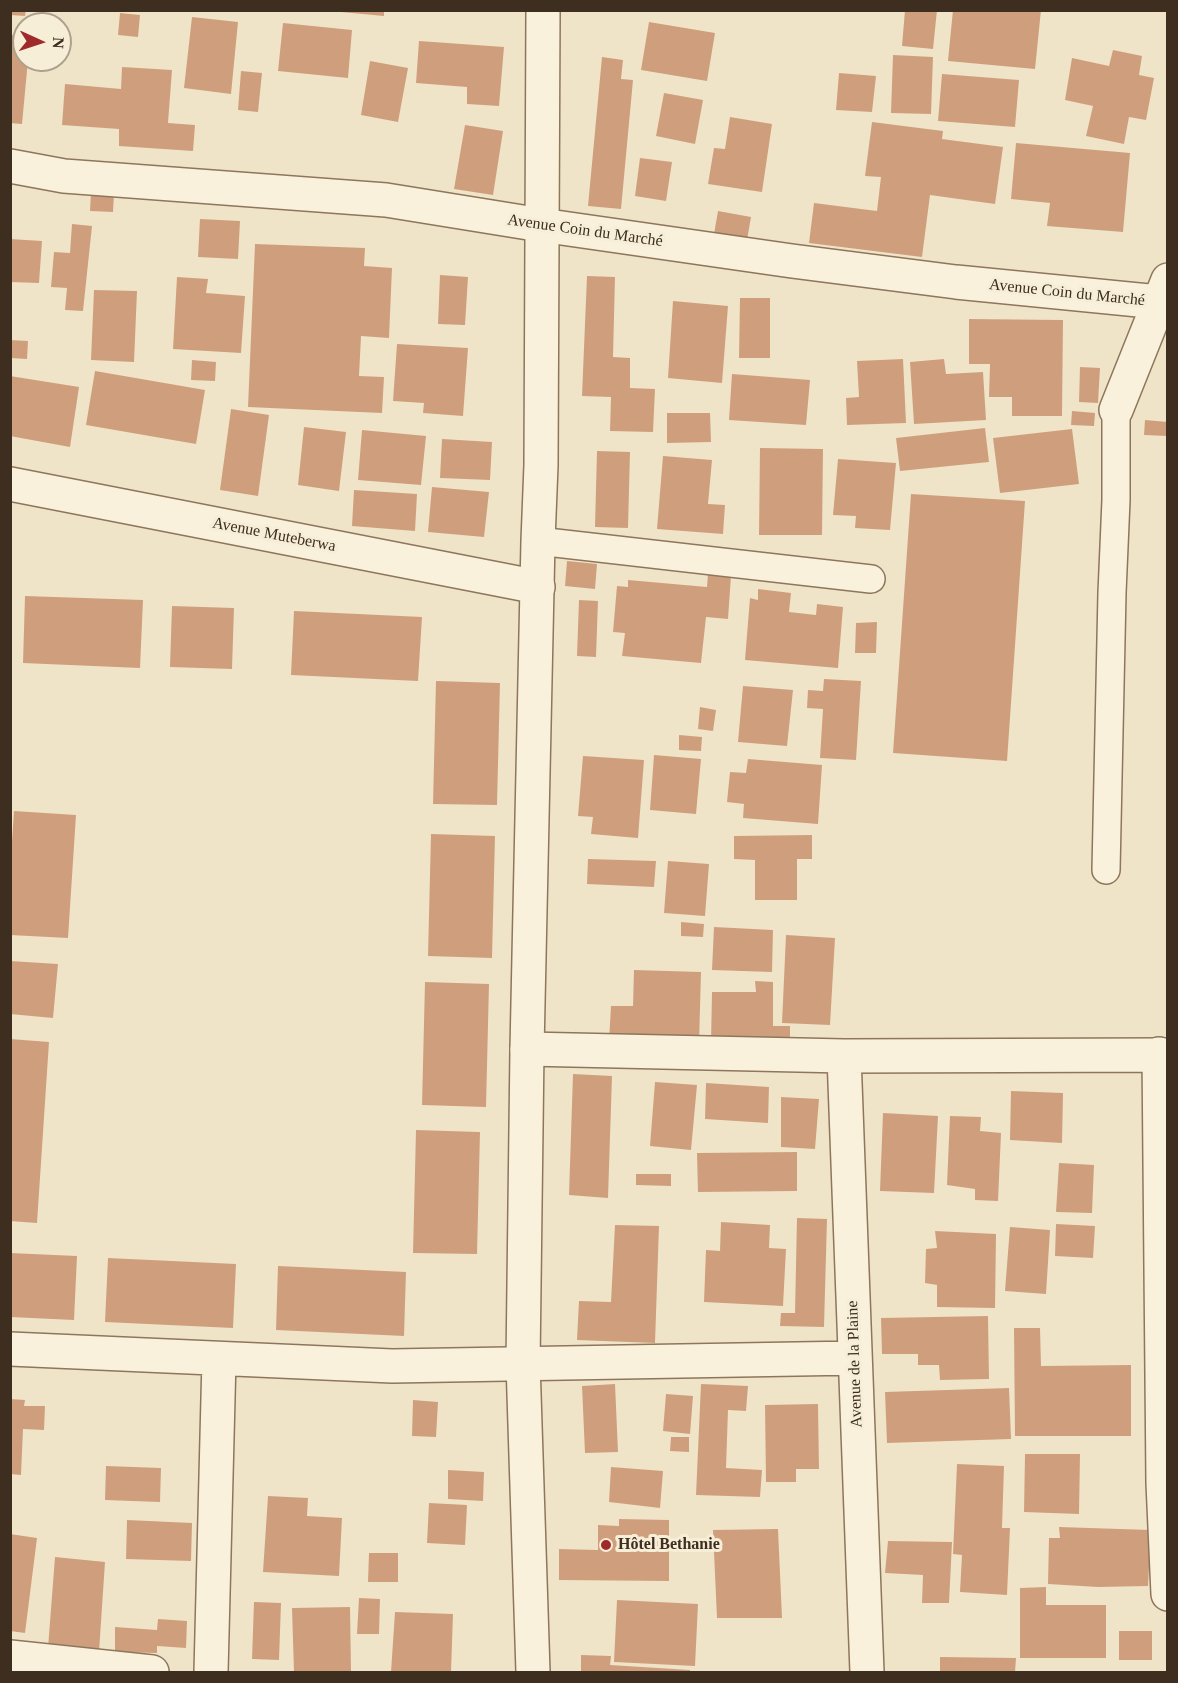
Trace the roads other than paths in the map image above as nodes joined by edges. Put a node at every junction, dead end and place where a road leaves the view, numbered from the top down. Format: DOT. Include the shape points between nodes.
graph roads {
  1 [pos="543,10"];
  2 [pos="10,166"];
  3 [pos="541,225"];
  4 [pos="1163,291"];
  5 [pos="1116,410"];
  6 [pos="10,484"];
  7 [pos="538,541"];
  8 [pos="871,579"];
  9 [pos="538,587"];
  10 [pos="1106,870"];
  11 [pos="527,1049"];
  12 [pos="1163,1054"];
  13 [pos="844,1056"];
  14 [pos="10,1349"];
  15 [pos="855,1358"];
  16 [pos="219,1359"];
  17 [pos="523,1363"];
  18 [pos="1167,1594"];
  19 [pos="10,1657"];
  20 [pos="152,1672"];
  21 [pos="211,1672"];
  22 [pos="534,1672"];
  23 [pos="867,1672"];
  1 -- 3 [label="street"];
  2 -- 3 [label="street, Avenue Coin du Marché" via="64,176 386,200"];
  3 -- 4 [label="street, Avenue Coin du Marché" via="956,282"];
  3 -- 7 [label="street"];
  4 -- 5 [label="street"];
  5 -- 10 [label="lane"];
  6 -- 9 [label="street, Avenue Muteberwa"];
  7 -- 8 [label="lane"];
  7 -- 9 [label="street"];
  9 -- 11 [label="street"];
  11 -- 13 [label="street"];
  11 -- 17 [label="street"];
  12 -- 13 [label="street"];
  12 -- 18 [label="street" via="1163,1483"];
  13 -- 15 [label="street, Avenue de la Plaine"];
  14 -- 16 [label="street"];
  15 -- 17 [label="street"];
  15 -- 23 [label="street, Avenue de la Plaine"];
  16 -- 17 [label="street" via="392,1366"];
  16 -- 21 [label="street"];
  17 -- 22 [label="street"];
  19 -- 20 [label="street"];
}
